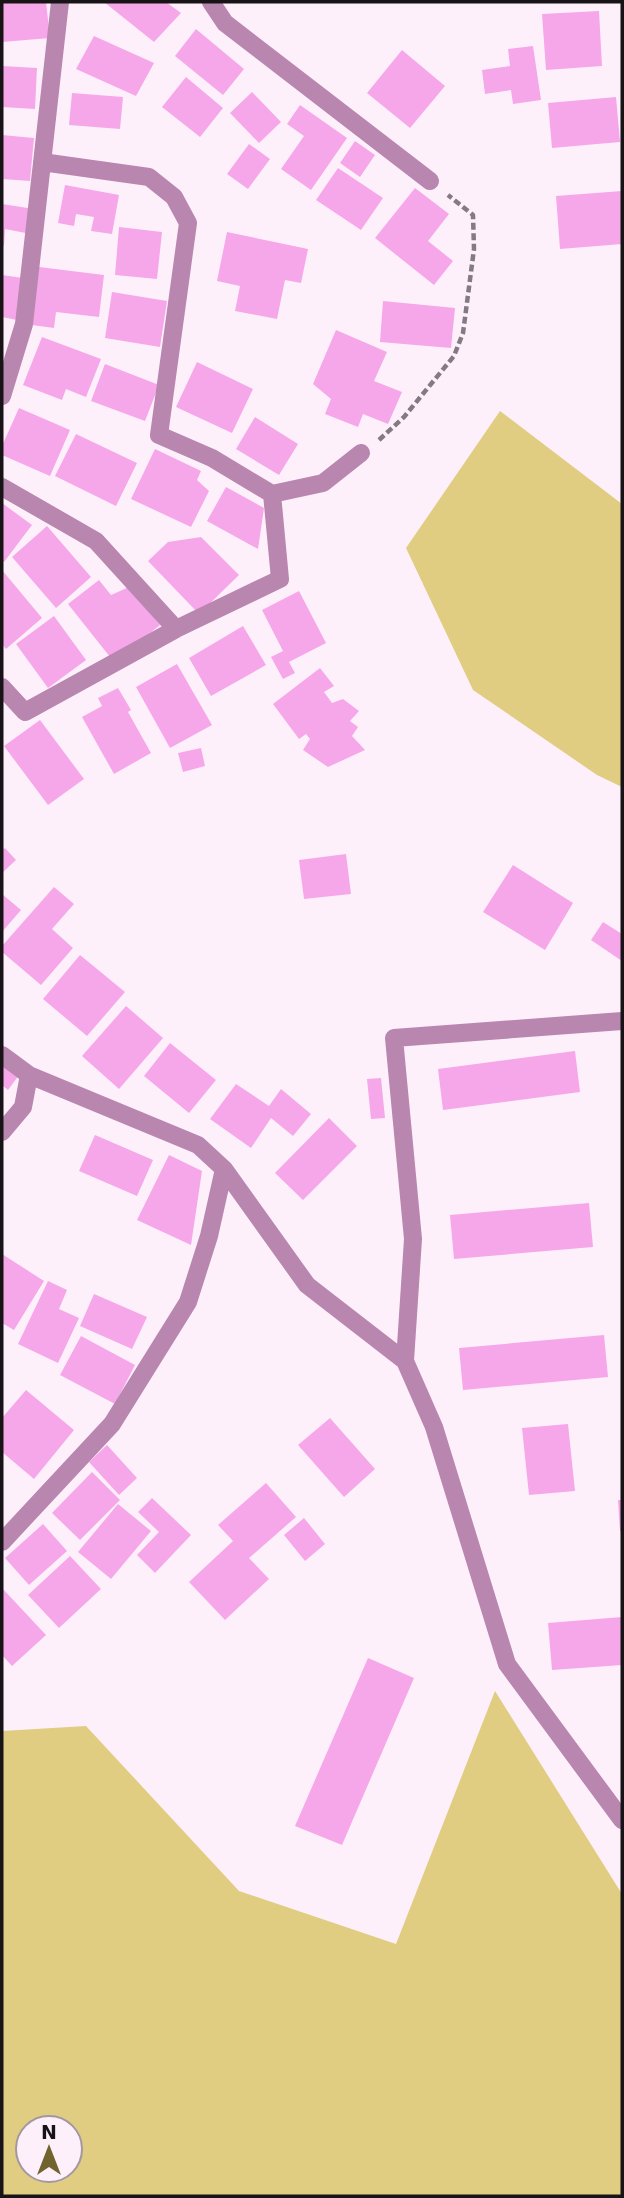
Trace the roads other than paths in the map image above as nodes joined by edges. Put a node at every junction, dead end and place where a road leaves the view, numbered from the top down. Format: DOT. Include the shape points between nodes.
graph roads {
  1 [pos="60,2"];
  2 [pos="211,2"];
  3 [pos="42,162"];
  4 [pos="430,181"];
  5 [pos="6,372"];
  6 [pos="2,396"];
  7 [pos="361,453"];
  8 [pos="2,486"];
  9 [pos="272,494"];
  10 [pos="176,629"];
  11 [pos="2,687"];
  12 [pos="622,1021"];
  13 [pos="2,1055"];
  14 [pos="29,1075"];
  15 [pos="2,1132"];
  16 [pos="224,1169"];
  17 [pos="405,1361"];
  18 [pos="2,1542"];
  19 [pos="622,1820"];
  1 -- 3 [label="street"];
  2 -- 4 [label="street" via="225,23"];
  3 -- 5 [label="street" via="24,324"];
  3 -- 9 [label="street" via="149,177 174,197 188,223 159,435 212,458"];
  5 -- 6 [label="street"];
  7 -- 9 [label="street" via="323,483"];
  8 -- 10 [label="street" via="96,541"];
  9 -- 10 [label="street" via="280,579"];
  10 -- 11 [label="street" via="25,712"];
  12 -- 17 [label="street" via="394,1038 413,1239"];
  13 -- 14 [label="street"];
  14 -- 15 [label="street" via="23,1107"];
  14 -- 16 [label="street" via="198,1145"];
  16 -- 17 [label="street" via="307,1284"];
  16 -- 18 [label="street" via="188,1302 113,1424"];
  17 -- 19 [label="street" via="435,1427 507,1664"];
}
